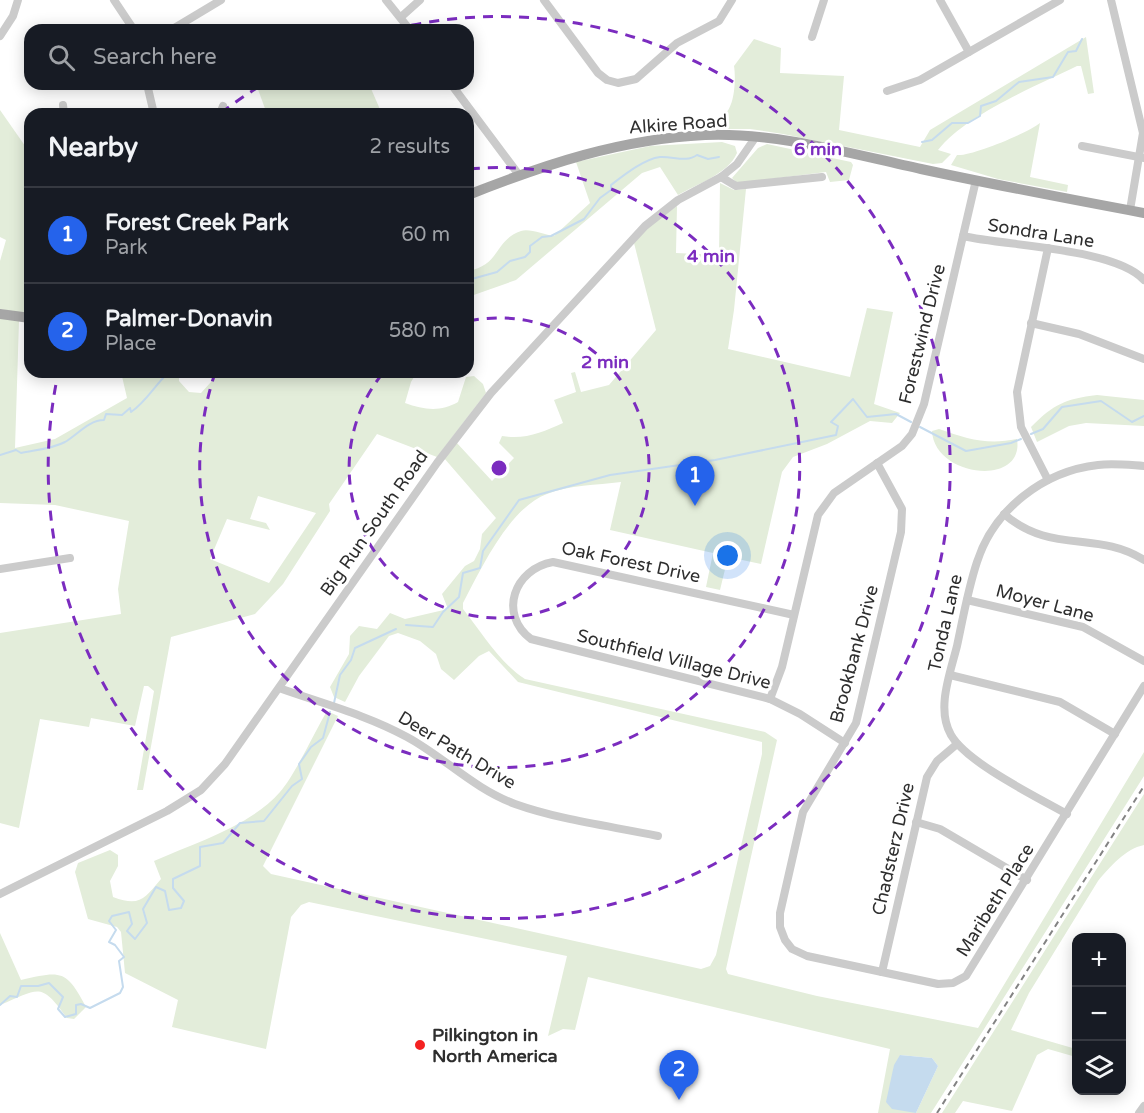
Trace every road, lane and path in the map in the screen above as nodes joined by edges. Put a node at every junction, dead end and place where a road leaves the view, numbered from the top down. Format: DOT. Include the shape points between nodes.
graph roads {
  1 [pos="18,0"];
  2 [pos="114,0"];
  3 [pos="221,0"];
  4 [pos="386,0"];
  5 [pos="420,0"];
  6 [pos="544,0"];
  7 [pos="732,0"];
  8 [pos="824,0"];
  9 [pos="940,0"];
  10 [pos="1060,0"];
  11 [pos="1111,0"];
  12 [pos="401,17"];
  13 [pos="130,24"];
  14 [pos="181,24"];
  15 [pos="406,24"];
  16 [pos="0,36"];
  17 [pos="812,37"];
  18 [pos="969,52"];
  19 [pos="148,90"];
  20 [pos="455,90"];
  21 [pos="887,91"];
  22 [pos="153,108"];
  23 [pos="468,108"];
  24 [pos="474,116"];
  25 [pos="755,138"];
  26 [pos="1082,146"];
  27 [pos="1142,158"];
  28 [pos="519,175"];
  29 [pos="721,177"];
  30 [pos="822,177"];
  31 [pos="976,180"];
  32 [pos="474,193"];
  33 [pos="1130,210"];
  34 [pos="1144,213"];
  35 [pos="963,236"];
  36 [pos="1048,248"];
  37 [pos="1144,280"];
  38 [pos="0,314"];
  39 [pos="24,317"];
  40 [pos="1031,323"];
  41 [pos="1144,358"];
  42 [pos="877,463"];
  43 [pos="1144,466"];
  44 [pos="1048,480"];
  45 [pos="1004,514"];
  46 [pos="70,558"];
  47 [pos="1144,560"];
  48 [pos="0,568"];
  49 [pos="513,598"];
  50 [pos="968,600"];
  51 [pos="794,615"];
  52 [pos="1144,661"];
  53 [pos="950,675"];
  54 [pos="1144,686"];
  55 [pos="279,688"];
  56 [pos="770,699"];
  57 [pos="1115,734"];
  58 [pos="845,743"];
  59 [pos="957,744"];
  60 [pos="1066,814"];
  61 [pos="916,822"];
  62 [pos="658,836"];
  63 [pos="1027,880"];
  64 [pos="0,894"];
  65 [pos="792,949"];
  66 [pos="882,972"];
  67 [pos="1144,1106"];
  68 [pos="1139,1113"];
  1 -- 16 [label="street"];
  2 -- 13 [label="street"];
  3 -- 14 [label="street"];
  4 -- 12 [label="street"];
  5 -- 12 [label="street"];
  6 -- 7 [label="street" via="598,73 618,83 636,79 677,43 719,21"];
  8 -- 17 [label="street"];
  9 -- 18 [label="street"];
  10 -- 18 [label="street"];
  11 -- 27 [label="street" via="1143,129"];
  12 -- 15 [label="street"];
  18 -- 21 [label="street" via="920,80"];
  19 -- 22 [label="street"];
  20 -- 23 [label="street"];
  24 -- 28 [label="street"];
  25 -- 28 [label="main road, Alkire Road" via="705,135 621,145"];
  25 -- 29 [label="street, Big Run South Road" via="737,164"];
  25 -- 31 [label="main road, Alkire Road"];
  26 -- 27 [label="street"];
  27 -- 33 [label="street"];
  28 -- 32 [label="main road, Alkire Road"];
  29 -- 30 [label="street" via="736,186"];
  29 -- 55 [label="street, Big Run South Road" via="678,200 645,226 491,393 437,463"];
  31 -- 33 [label="main road, Alkire Road"];
  31 -- 35 [label="street, Forestwind Drive"];
  33 -- 34 [label="main road, Alkire Road"];
  35 -- 36 [label="street, Sondra Lane"];
  35 -- 42 [label="street, Forestwind Drive" via="924,404 912,434"];
  36 -- 37 [label="street, Sondra Lane" via="1121,265"];
  36 -- 40 [label="street"];
  38 -- 39 [label="main road"];
  40 -- 41 [label="street" via="1079,334"];
  40 -- 44 [label="street" via="1018,378 1017,406 1021,427"];
  42 -- 51 [label="street, Forestwind Drive" via="834,493 818,515"];
  42 -- 58 [label="street, Brookbank Drive" via="902,509 901,532 861,707"];
  43 -- 44 [label="street, Tonda Lane" via="1100,465"];
  44 -- 45 [label="street, Tonda Lane"];
  45 -- 47 [label="street" via="1033,535 1121,548"];
  45 -- 50 [label="street, Tonda Lane" via="981,551"];
  46 -- 48 [label="street"];
  49 -- 51 [label="street, Oak Forest Drive" via="519,582 530,570 553,562"];
  49 -- 56 [label="street, Southfield Village Drive" via="514,617 531,639"];
  50 -- 52 [label="street, Moyer Lane" via="1083,627"];
  50 -- 53 [label="street, Tonda Lane"];
  51 -- 56 [label="street, Forestwind Drive"];
  53 -- 57 [label="street" via="1060,702"];
  53 -- 59 [label="street, Tonda Lane" via="944,708"];
  54 -- 57 [label="street, Maribeth Place"];
  55 -- 62 [label="street, Deer Path Drive" via="403,735 435,753 465,777 514,803"];
  55 -- 64 [label="street, Big Run South Road" via="225,764 201,790 167,811"];
  56 -- 58 [label="street, Southfield Village Drive"];
  57 -- 60 [label="street, Maribeth Place"];
  58 -- 65 [label="street, Brookbank Drive" via="803,812 780,913 782,934"];
  59 -- 60 [label="street" via="972,758"];
  59 -- 61 [label="street, Chadsterz Drive" via="937,761 927,777"];
  60 -- 63 [label="street, Maribeth Place"];
  61 -- 63 [label="street" via="940,829"];
  61 -- 66 [label="street, Chadsterz Drive"];
  63 -- 66 [label="street, Maribeth Place" via="971,971 959,980 938,984"];
  65 -- 66 [label="street, Maribeth Place" via="807,956"];
  67 -- 68 [label="street"];
}
